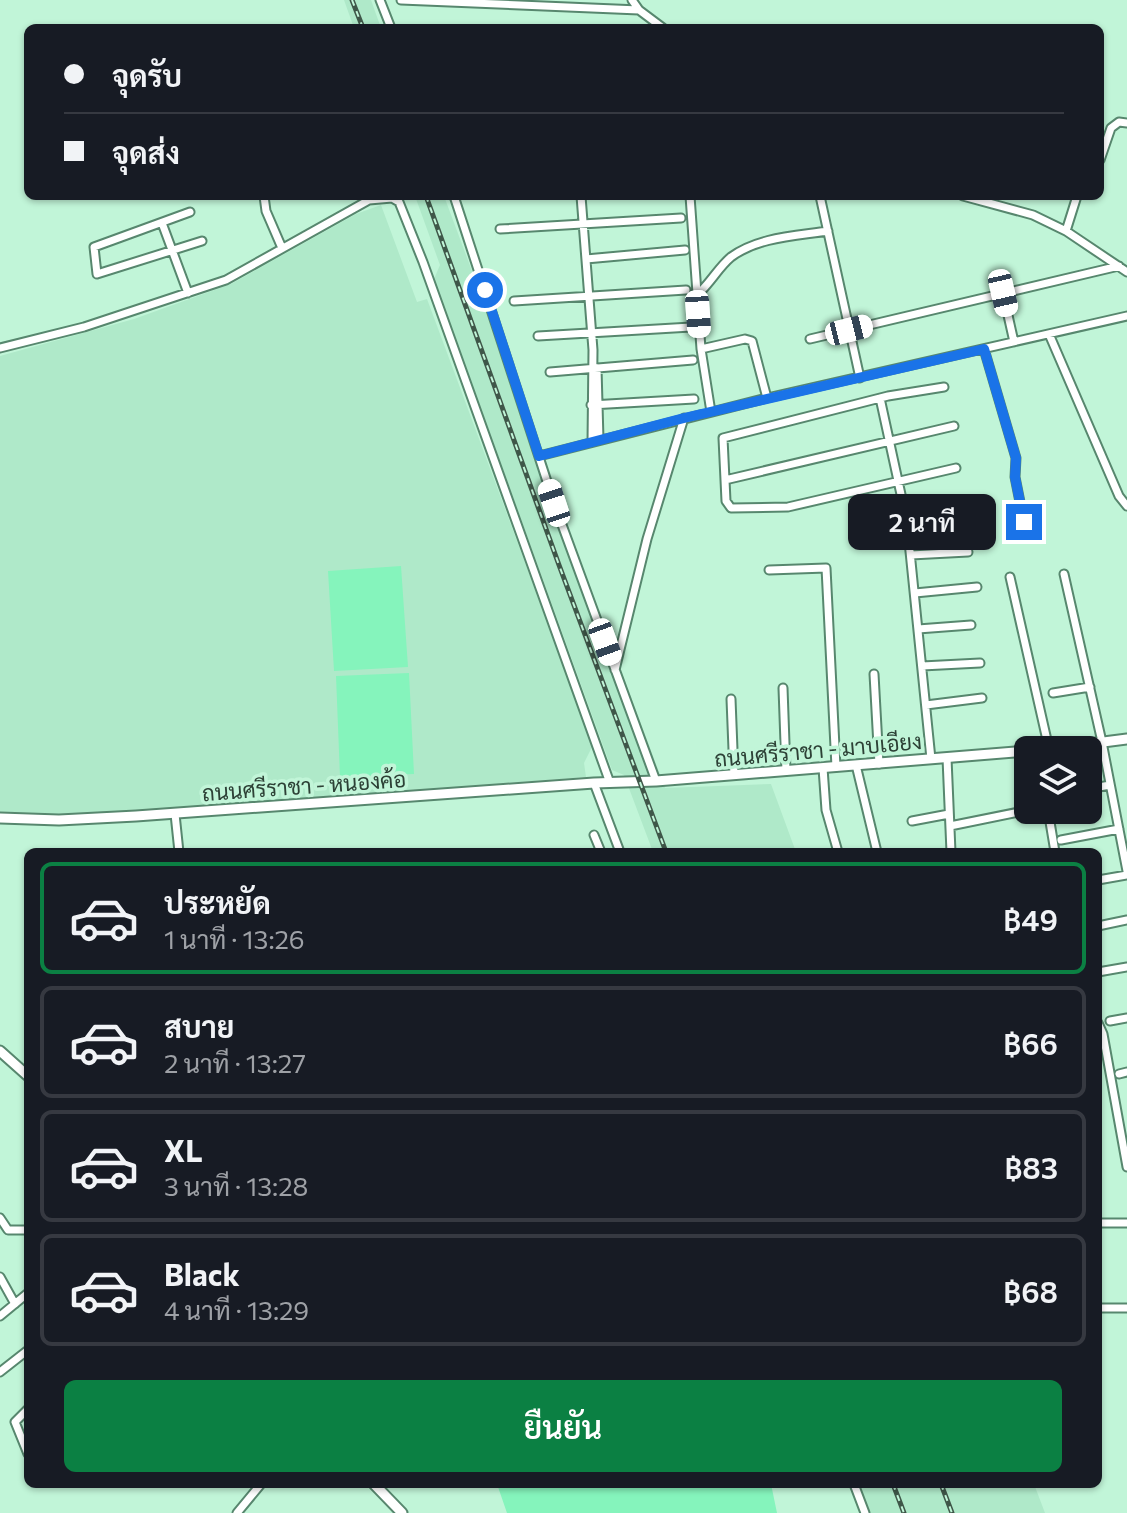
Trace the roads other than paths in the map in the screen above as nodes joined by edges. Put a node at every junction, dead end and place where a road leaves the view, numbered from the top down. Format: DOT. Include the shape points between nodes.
graph roads {
  1 [pos="380,0"];
  2 [pos="401,0"];
  3 [pos="632,0"];
  4 [pos="639,10"];
  5 [pos="389,24"];
  6 [pos="658,24"];
  7 [pos="1127,123"];
  8 [pos="1104,148"];
  9 [pos="265,200"];
  10 [pos="369,200"];
  11 [pos="390,200"];
  12 [pos="455,200"];
  13 [pos="581,200"];
  14 [pos="690,200"];
  15 [pos="821,200"];
  16 [pos="978,200"];
  17 [pos="1076,200"];
  18 [pos="190,212"];
  19 [pos="681,218"];
  20 [pos="162,223"];
  21 [pos="583,225"];
  22 [pos="500,229"];
  23 [pos="828,231"];
  24 [pos="1066,231"];
  25 [pos="202,241"];
  26 [pos="282,248"];
  27 [pos="685,250"];
  28 [pos="173,251"];
  29 [pos="586,259"];
  30 [pos="1119,266"];
  31 [pos="1127,272"];
  32 [pos="686,290"];
  33 [pos="697,291"];
  34 [pos="188,293"];
  35 [pos="1003,293"];
  36 [pos="588,296"];
  37 [pos="514,301"];
  38 [pos="1127,316"];
  39 [pos="691,327"];
  40 [pos="849,330"];
  41 [pos="591,332"];
  42 [pos="1049,334"];
  43 [pos="538,336"];
  44 [pos="810,339"];
  45 [pos="1014,342"];
  46 [pos="0,348"];
  47 [pos="701,349"];
  48 [pos="984,349"];
  49 [pos="693,360"];
  50 [pos="594,370"];
  51 [pos="550,372"];
  52 [pos="860,378"];
  53 [pos="944,387"];
  54 [pos="767,398"];
  55 [pos="880,398"];
  56 [pos="694,399"];
  57 [pos="595,405"];
  58 [pos="711,412"];
  59 [pos="684,418"];
  60 [pos="954,426"];
  61 [pos="889,440"];
  62 [pos="595,441"];
  63 [pos="539,456"];
  64 [pos="956,468"];
  65 [pos="725,480"];
  66 [pos="898,481"];
  67 [pos="1127,506"];
  68 [pos="962,516"];
  69 [pos="907,522"];
  70 [pos="1024,522"];
  71 [pos="968,552"];
  72 [pos="911,555"];
  73 [pos="769,570"];
  74 [pos="1064,574"];
  75 [pos="1010,577"];
  76 [pos="977,587"];
  77 [pos="915,593"];
  78 [pos="971,625"];
  79 [pos="918,629"];
  80 [pos="980,663"];
  81 [pos="922,666"];
  82 [pos="615,670"];
  83 [pos="874,674"];
  84 [pos="1090,687"];
  85 [pos="783,688"];
  86 [pos="1053,693"];
  87 [pos="982,698"];
  88 [pos="731,699"];
  89 [pos="926,705"];
  90 [pos="1042,736"];
  91 [pos="1101,736"];
  92 [pos="1127,739"];
  93 [pos="1102,742"];
  94 [pos="1014,752"];
  95 [pos="947,758"];
  96 [pos="931,759"];
  97 [pos="879,764"];
  98 [pos="856,765"];
  99 [pos="836,767"];
  100 [pos="823,768"];
  101 [pos="786,771"];
  102 [pos="734,775"];
  103 [pos="656,781"];
  104 [pos="594,783"];
  105 [pos="610,783"];
  106 [pos="1110,785"];
  107 [pos="1102,786"];
  108 [pos="1014,813"];
  109 [pos="175,814"];
  110 [pos="949,814"];
  111 [pos="0,818"];
  112 [pos="912,821"];
  113 [pos="1050,824"];
  114 [pos="950,826"];
  115 [pos="1119,829"];
  116 [pos="594,835"];
  117 [pos="1061,840"];
  118 [pos="179,848"];
  119 [pos="599,848"];
  120 [pos="618,848"];
  121 [pos="837,848"];
  122 [pos="876,848"];
  123 [pos="951,848"];
  124 [pos="1054,848"];
  125 [pos="1127,873"];
  126 [pos="1102,879"];
  127 [pos="1127,920"];
  128 [pos="1102,925"];
  129 [pos="1127,967"];
  130 [pos="1102,971"];
  131 [pos="1127,1018"];
  132 [pos="1110,1021"];
  133 [pos="1102,1044"];
  134 [pos="0,1051"];
  135 [pos="24,1072"];
  136 [pos="1126,1157"];
  137 [pos="1127,1167"];
  138 [pos="0,1218"];
  139 [pos="1102,1223"];
  140 [pos="1127,1223"];
  141 [pos="24,1230"];
  142 [pos="0,1277"];
  143 [pos="24,1296"];
  144 [pos="15,1304"];
  145 [pos="1102,1308"];
  146 [pos="1127,1308"];
  147 [pos="0,1316"];
  148 [pos="24,1353"];
  149 [pos="0,1372"];
  150 [pos="24,1412"];
  151 [pos="24,1444"];
  152 [pos="258,1488"];
  153 [pos="378,1488"];
  154 [pos="856,1488"];
  155 [pos="237,1513"];
  156 [pos="402,1513"];
  157 [pos="865,1513"];
  1 -- 5 [label="street"];
  2 -- 4 [label="street"];
  3 -- 4 [label="street"];
  4 -- 6 [label="street"];
  7 -- 8 [label="street" via="1111,128"];
  9 -- 26 [label="street"];
  10 -- 26 [label="street"];
  11 -- 105 [label="street" via="399,202 449,334"];
  12 -- 63 [label="street"];
  13 -- 21 [label="street"];
  14 -- 33 [label="street"];
  15 -- 23 [label="street"];
  16 -- 24 [label="street" via="1033,215"];
  17 -- 24 [label="street"];
  18 -- 20 [label="street"];
  19 -- 21 [label="street"];
  20 -- 28 [label="street"];
  20 -- 28 [label="street" via="94,247 97,274"];
  21 -- 22 [label="street"];
  21 -- 29 [label="street"];
  23 -- 33 [label="street" via="742,250"];
  23 -- 40 [label="street"];
  24 -- 30 [label="street"];
  25 -- 28 [label="street"];
  26 -- 34 [label="street" via="226,280"];
  27 -- 29 [label="street"];
  28 -- 34 [label="street"];
  29 -- 36 [label="street"];
  30 -- 31 [label="street"];
  30 -- 35 [label="street"];
  32 -- 36 [label="street"];
  33 -- 47 [label="street"];
  34 -- 46 [label="street"];
  35 -- 40 [label="street"];
  35 -- 45 [label="street"];
  36 -- 37 [label="street"];
  36 -- 41 [label="street"];
  38 -- 42 [label="street"];
  39 -- 41 [label="street"];
  40 -- 44 [label="street"];
  40 -- 52 [label="street"];
  41 -- 43 [label="street"];
  41 -- 50 [label="street"];
  42 -- 45 [label="street"];
  42 -- 67 [label="street"];
  45 -- 48 [label="street"];
  47 -- 54 [label="street" via="752,341"];
  47 -- 58 [label="street"];
  48 -- 52 [label="street"];
  48 -- 70 [label="street" via="1016,458"];
  49 -- 50 [label="street"];
  50 -- 51 [label="street"];
  50 -- 57 [label="street"];
  52 -- 54 [label="street"];
  53 -- 55 [label="street"];
  54 -- 58 [label="street"];
  55 -- 61 [label="street"];
  55 -- 65 [label="street" via="723,438"];
  56 -- 57 [label="street"];
  57 -- 62 [label="street"];
  58 -- 59 [label="street"];
  59 -- 62 [label="street"];
  59 -- 82 [label="street"];
  60 -- 61 [label="street"];
  61 -- 65 [label="street"];
  61 -- 66 [label="street"];
  62 -- 63 [label="street"];
  63 -- 82 [label="street"];
  64 -- 66 [label="street"];
  65 -- 66 [label="street" via="731,508 788,507"];
  66 -- 69 [label="street"];
  68 -- 69 [label="street"];
  69 -- 72 [label="street"];
  71 -- 72 [label="street"];
  72 -- 77 [label="street"];
  73 -- 99 [label="street" via="826,568"];
  74 -- 84 [label="street"];
  75 -- 90 [label="street"];
  76 -- 77 [label="street"];
  77 -- 79 [label="street"];
  78 -- 79 [label="street"];
  79 -- 81 [label="street"];
  80 -- 81 [label="street"];
  81 -- 89 [label="street"];
  82 -- 103 [label="street"];
  83 -- 97 [label="street"];
  84 -- 86 [label="street"];
  84 -- 91 [label="street"];
  85 -- 101 [label="street"];
  87 -- 89 [label="street"];
  88 -- 102 [label="street"];
  89 -- 96 [label="street"];
  92 -- 93 [label="main road"];
  93 -- 106 [label="street"];
  94 -- 95 [label="main road, ถนนศรีราชา - มาบเอียง"];
  95 -- 96 [label="main road, ถนนศรีราชา - มาบเอียง"];
  95 -- 110 [label="street"];
  96 -- 97 [label="main road, ถนนศรีราชา - มาบเอียง"];
  97 -- 98 [label="main road, ถนนศรีราชา - มาบเอียง"];
  98 -- 99 [label="main road, ถนนศรีราชา - มาบเอียง"];
  98 -- 122 [label="street"];
  99 -- 100 [label="main road, ถนนศรีราชา - มาบเอียง"];
  100 -- 101 [label="main road, ถนนศรีราชา - มาบเอียง"];
  100 -- 121 [label="street" via="826,810"];
  101 -- 102 [label="main road, ถนนศรีราชา - มาบเอียง"];
  102 -- 103 [label="main road, ถนนศรีราชา - มาบเอียง"];
  103 -- 105 [label="main road, ถนนศรีราชา - มาบเอียง"];
  104 -- 105 [label="main road, ถนนศรีราชา - หนองค้อ"];
  104 -- 109 [label="main road, ถนนศรีราชา - หนองค้อ"];
  104 -- 120 [label="street"];
  106 -- 107 [label="street"];
  106 -- 115 [label="street"];
  108 -- 114 [label="street"];
  109 -- 111 [label="main road, ถนนศรีราชา - หนองค้อ"];
  109 -- 118 [label="street"];
  110 -- 112 [label="street"];
  110 -- 114 [label="street"];
  113 -- 124 [label="street"];
  114 -- 123 [label="street"];
  115 -- 117 [label="street"];
  115 -- 125 [label="street"];
  116 -- 119 [label="street"];
  125 -- 126 [label="street"];
  127 -- 128 [label="street"];
  129 -- 130 [label="street"];
  131 -- 132 [label="street"];
  133 -- 136 [label="street"];
  134 -- 135 [label="main road"];
  136 -- 137 [label="street"];
  138 -- 141 [label="street" via="8,1230"];
  139 -- 140 [label="street"];
  142 -- 144 [label="street"];
  143 -- 144 [label="street"];
  144 -- 147 [label="street"];
  145 -- 146 [label="street"];
  148 -- 149 [label="street"];
  150 -- 151 [label="street" via="16,1419"];
  152 -- 155 [label="street"];
  153 -- 156 [label="main road"];
  154 -- 157 [label="street"];
}
